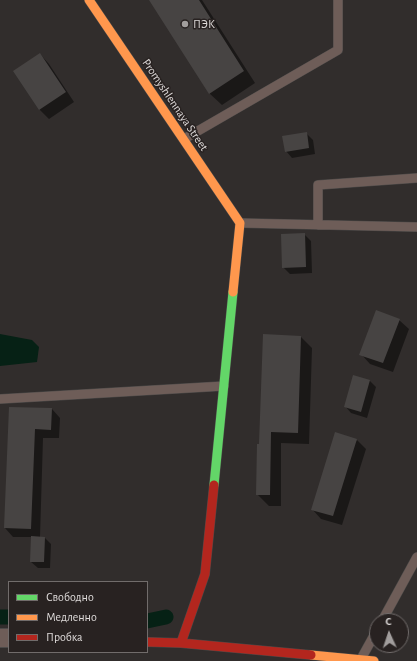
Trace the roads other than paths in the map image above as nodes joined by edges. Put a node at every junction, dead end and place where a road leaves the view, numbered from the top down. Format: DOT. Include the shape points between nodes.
graph roads {
  1 [pos="89,0"];
  2 [pos="338,0"];
  3 [pos="184,139"];
  4 [pos="417,178"];
  5 [pos="240,223"];
  6 [pos="318,225"];
  7 [pos="417,227"];
  8 [pos="224,386"];
  9 [pos="0,399"];
  10 [pos="417,557"];
  11 [pos="386,613"];
  12 [pos="148,642"];
  13 [pos="181,643"];
  14 [pos="369,644"];
  15 [pos="360,660"];
  16 [pos="374,661"];
  1 -- 3 [label="street, Promyshlennaya Street"];
  2 -- 3 [label="lane" via="338,50"];
  3 -- 5 [label="street, Promyshlennaya Street"];
  4 -- 6 [label="lane" via="318,185"];
  5 -- 6 [label="lane"];
  5 -- 8 [label="street"];
  6 -- 7 [label="lane"];
  8 -- 9 [label="lane"];
  8 -- 13 [label="street" via="205,574"];
  10 -- 11 [label="lane"];
  12 -- 13 [label="street"];
  13 -- 15 [label="street"];
  14 -- 15 [label="lane"];
  15 -- 16 [label="street"];
}
